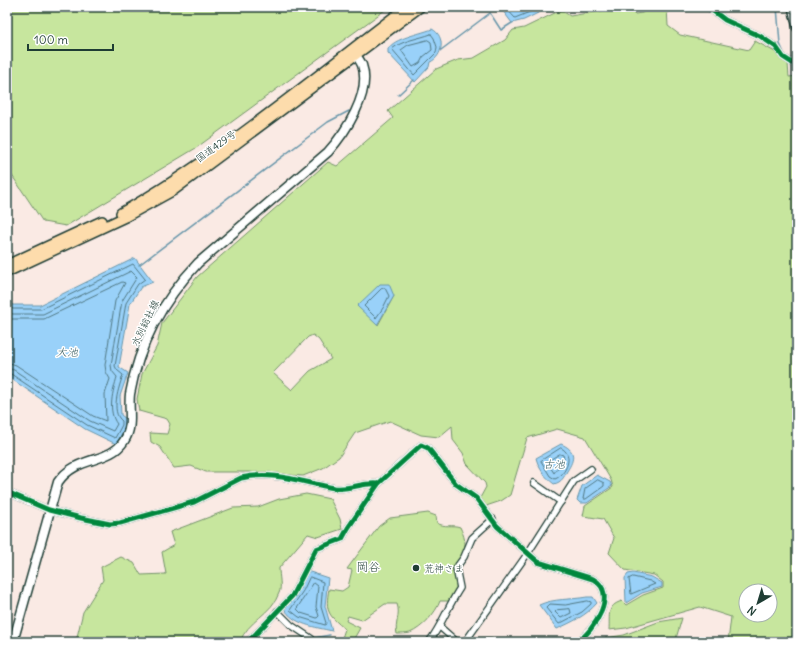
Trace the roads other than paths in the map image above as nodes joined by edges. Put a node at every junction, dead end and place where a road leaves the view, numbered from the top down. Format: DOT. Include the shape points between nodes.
graph roads {
  1 [pos="407,7"];
  2 [pos="420,7"];
  3 [pos="708,7"];
  4 [pos="792,7"];
  5 [pos="797,28"];
  6 [pos="354,52"];
  7 [pos="797,66"];
  8 [pos="7,265"];
  9 [pos="7,272"];
  10 [pos="590,469"];
  11 [pos="534,483"];
  12 [pos="378,484"];
  13 [pos="7,492"];
  14 [pos="561,502"];
  15 [pos="49,510"];
  16 [pos="493,520"];
  17 [pos="528,553"];
  18 [pos="278,611"];
  19 [pos="440,627"];
  20 [pos="11,640"];
  21 [pos="248,642"];
  22 [pos="313,642"];
  23 [pos="429,642"];
  24 [pos="457,642"];
  25 [pos="465,642"];
  26 [pos="485,642"];
  27 [pos="490,642"];
  28 [pos="577,642"];
  1 -- 6 [label="highway, 国道429号"];
  2 -- 6 [label="highway, 国道429号"];
  3 -- 7 [label="street" via="724,20 770,43 782,57"];
  4 -- 5 [label="street"];
  6 -- 8 [label="highway, 国道429号" via="171,184 121,213"];
  6 -- 9 [label="highway, 国道429号" via="174,190 125,217"];
  6 -- 15 [label="main road, 水別総社線" via="362,66 363,87 342,136 328,152 198,263 173,291 156,318 139,358 130,396 131,417 125,440 114,451 68,470 58,482"];
  10 -- 14 [label="street" via="574,481"];
  11 -- 14 [label="street"];
  12 -- 15 [label="street" via="335,488 287,477 248,476 194,502 110,524"];
  12 -- 16 [label="street" via="418,447 424,446 456,484 476,498"];
  12 -- 18 [label="street" via="342,539 316,549 297,590"];
  13 -- 15 [label="street"];
  14 -- 17 [label="street"];
  15 -- 20 [label="main road, 水別総社線" via="40,550"];
  16 -- 17 [label="street"];
  16 -- 19 [label="street" via="472,538 456,568 460,588 450,603"];
  17 -- 25 [label="street"];
  17 -- 28 [label="street" via="538,562 593,579 598,583 603,593 603,609 589,632"];
  18 -- 21 [label="street"];
  18 -- 22 [label="street"];
  19 -- 23 [label="street"];
  19 -- 24 [label="street"];
  26 -- 27 [label="street"];
}
